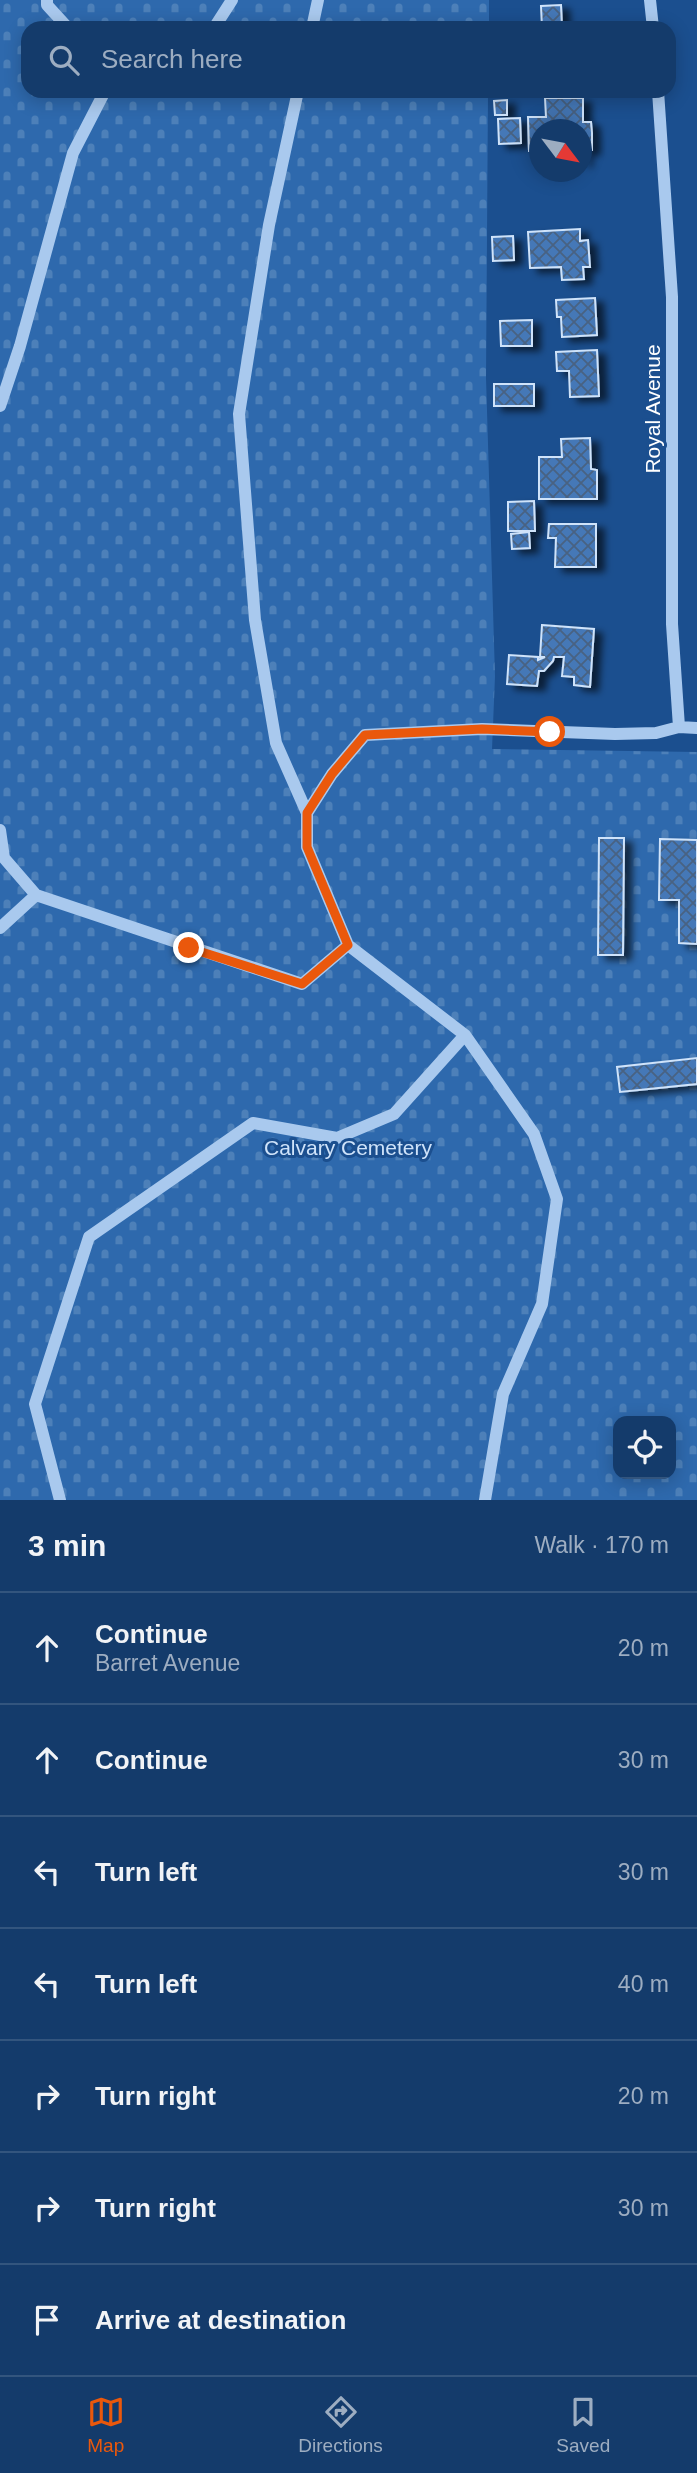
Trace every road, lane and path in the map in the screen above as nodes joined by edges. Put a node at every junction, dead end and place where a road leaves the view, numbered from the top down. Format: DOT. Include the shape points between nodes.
graph roads {
  1 [pos="47,0"];
  2 [pos="232,0"];
  3 [pos="318,0"];
  4 [pos="650,0"];
  5 [pos="62,21"];
  6 [pos="218,21"];
  7 [pos="314,21"];
  8 [pos="652,21"];
  9 [pos="101,98"];
  10 [pos="296,98"];
  11 [pos="658,98"];
  12 [pos="0,406"];
  13 [pos="679,727"];
  14 [pos="697,728"];
  15 [pos="307,813"];
  16 [pos="0,830"];
  17 [pos="2,856"];
  18 [pos="36,895"];
  19 [pos="0,928"];
  20 [pos="348,945"];
  21 [pos="465,1035"];
  22 [pos="60,1500"];
  23 [pos="485,1500"];
  1 -- 5 [label="street"];
  2 -- 6 [label="street"];
  3 -- 7 [label="street"];
  4 -- 8 [label="street"];
  9 -- 12 [label="street" via="73,153"];
  10 -- 15 [label="street" via="269,225 239,414 255,620 273,729"];
  11 -- 13 [label="street, Royal Avenue" via="672,298 672,624"];
  13 -- 14 [label="street"];
  13 -- 15 [label="street" via="656,733 482,729 365,735"];
  15 -- 20 [label="street" via="307,847"];
  16 -- 17 [label="street"];
  17 -- 18 [label="street"];
  18 -- 19 [label="street"];
  18 -- 20 [label="street" via="302,984"];
  20 -- 21 [label="street"];
  21 -- 22 [label="street" via="394,1114 337,1138 253,1124 89,1237 35,1404"];
  21 -- 23 [label="street" via="534,1134 557,1199 542,1304 503,1394"];
}
